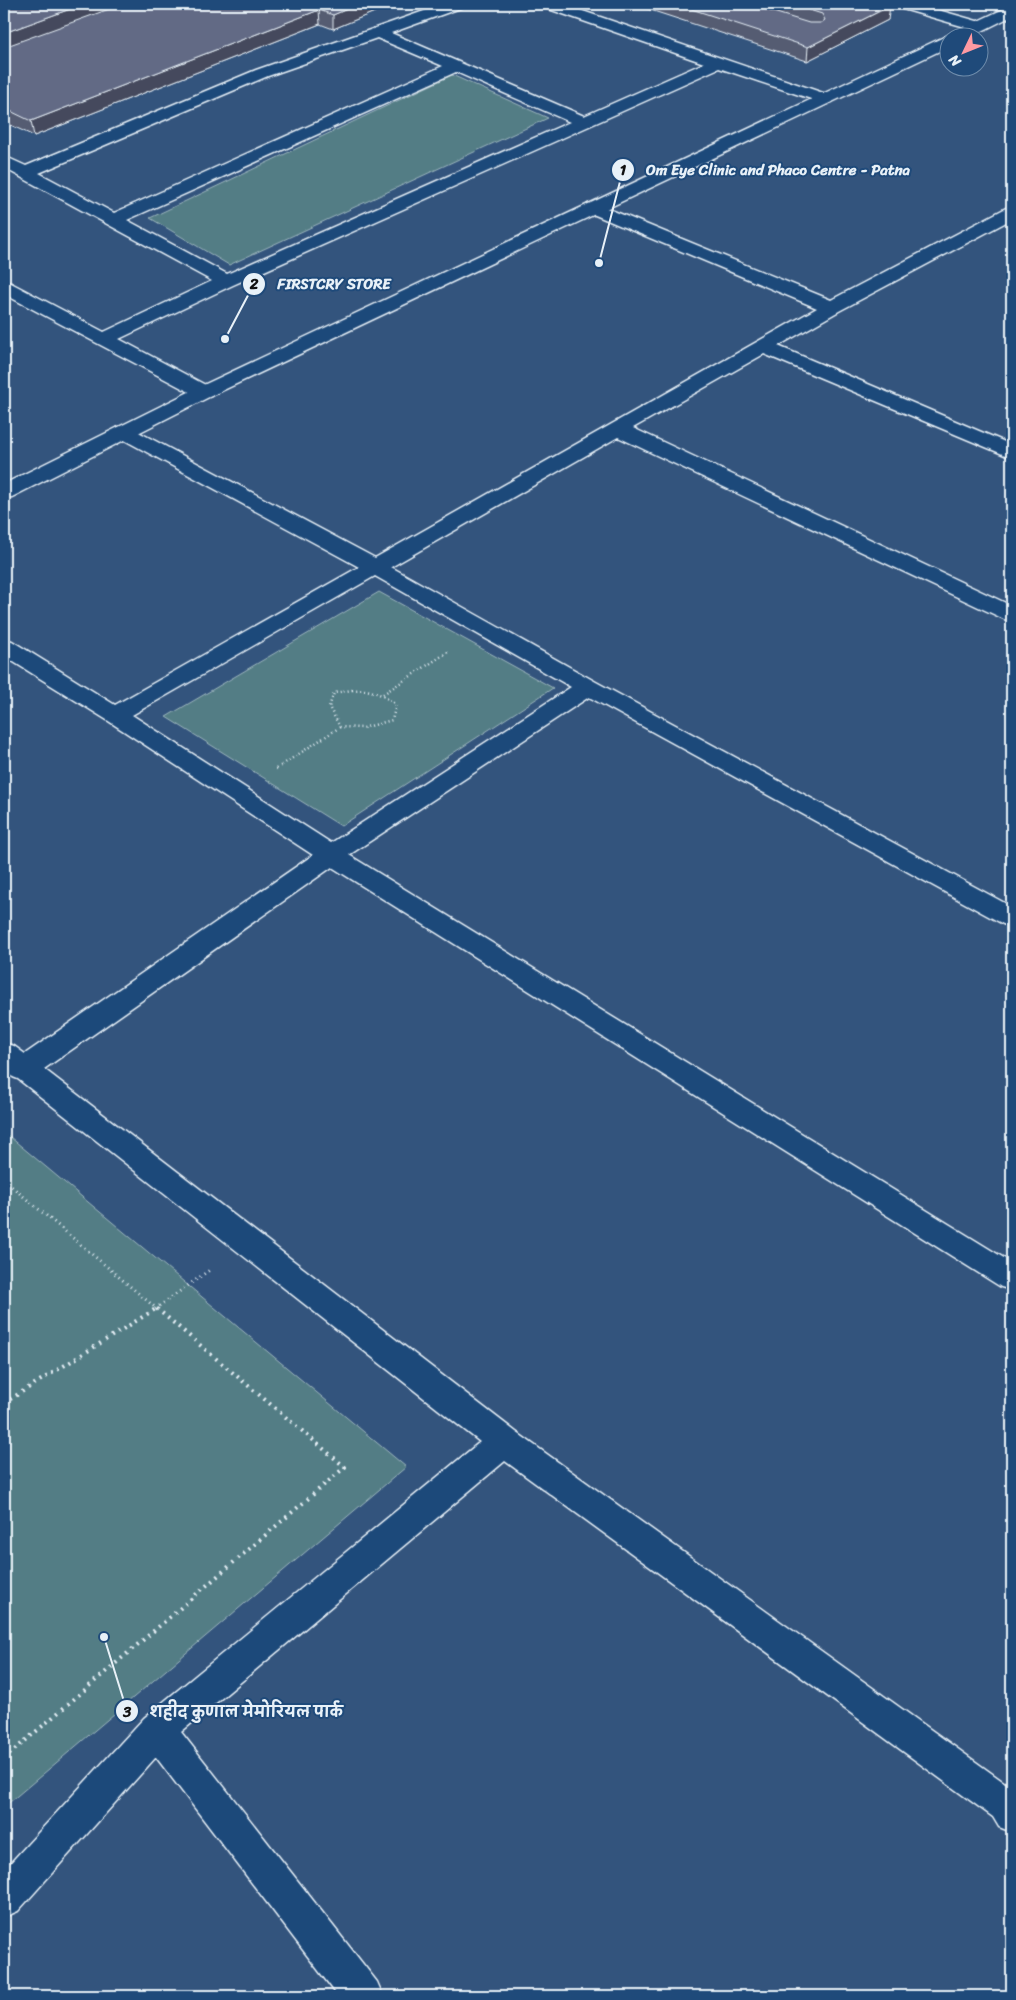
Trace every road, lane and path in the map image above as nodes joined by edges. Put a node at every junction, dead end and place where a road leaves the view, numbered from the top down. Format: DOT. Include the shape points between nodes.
graph roads {
  1 [pos="458,4"];
  2 [pos="548,4"];
  3 [pos="901,4"];
  4 [pos="1012,10"];
  5 [pos="979,26"];
  6 [pos="975,28"];
  7 [pos="379,33"];
  8 [pos="938,46"];
  9 [pos="717,63"];
  10 [pos="456,66"];
  11 [pos="826,99"];
  12 [pos="583,122"];
  13 [pos="4,162"];
  14 [pos="25,173"];
  15 [pos="594,208"];
  16 [pos="1012,212"];
  17 [pos="112,220"];
  18 [pos="226,281"];
  19 [pos="5,289"];
  20 [pos="832,307"];
  21 [pos="104,339"];
  22 [pos="763,346"];
  23 [pos="204,392"];
  24 [pos="618,429"];
  25 [pos="124,432"];
  26 [pos="1012,452"];
  27 [pos="4,492"];
  28 [pos="375,567"];
  29 [pos="1012,614"];
  30 [pos="484,629"];
  31 [pos="4,646"];
  32 [pos="588,687"];
  33 [pos="384,694"];
  34 [pos="115,715"];
  35 [pos="340,727"];
  36 [pos="238,795"];
  37 [pos="331,855"];
  38 [pos="1012,918"];
  39 [pos="14,1062"];
  40 [pos="4,1180"];
  41 [pos="248,1242"];
  42 [pos="1012,1278"];
  43 [pos="156,1308"];
  44 [pos="4,1403"];
  45 [pos="504,1442"];
  46 [pos="157,1730"];
  47 [pos="4,1759"];
  48 [pos="1012,1814"];
  49 [pos="4,1898"];
  50 [pos="363,1996"];
  1 -- 7 [label="street"];
  2 -- 9 [label="street"];
  3 -- 5 [label="street"];
  4 -- 5 [label="street"];
  5 -- 6 [label="street"];
  7 -- 10 [label="street"];
  7 -- 14 [label="street" via="262,73"];
  8 -- 11 [label="street"];
  9 -- 11 [label="street"];
  9 -- 12 [label="street"];
  10 -- 12 [label="street"];
  10 -- 17 [label="street"];
  11 -- 15 [label="street"];
  12 -- 18 [label="street"];
  13 -- 14 [label="street"];
  14 -- 17 [label="street"];
  15 -- 20 [label="street"];
  15 -- 23 [label="street"];
  16 -- 20 [label="street"];
  17 -- 18 [label="street"];
  18 -- 21 [label="street"];
  19 -- 21 [label="street"];
  20 -- 22 [label="street"];
  21 -- 23 [label="street"];
  22 -- 24 [label="street"];
  22 -- 26 [label="street"];
  23 -- 25 [label="street"];
  24 -- 28 [label="street"];
  24 -- 29 [label="street"];
  25 -- 27 [label="street"];
  25 -- 28 [label="street"];
  28 -- 30 [label="street"];
  28 -- 34 [label="street"];
  30 -- 32 [label="street"];
  30 -- 33 [label="path"];
  31 -- 34 [label="street"];
  32 -- 37 [label="street"];
  32 -- 38 [label="street"];
  33 -- 35 [label="path" via="396,705 392,720 362,728"];
  33 -- 35 [label="path" via="365,688 334,693 329,707"];
  34 -- 36 [label="street"];
  35 -- 36 [label="path"];
  36 -- 37 [label="street"];
  37 -- 39 [label="street"];
  37 -- 42 [label="street"];
  39 -- 41 [label="street"];
  40 -- 43 [label="path"];
  41 -- 43 [label="path"];
  41 -- 45 [label="street"];
  43 -- 44 [label="path"];
  43 -- 47 [label="path" via="345,1466"];
  45 -- 46 [label="street"];
  45 -- 48 [label="street" via="1006,1805"];
  46 -- 49 [label="street"];
  46 -- 50 [label="street"];
}
